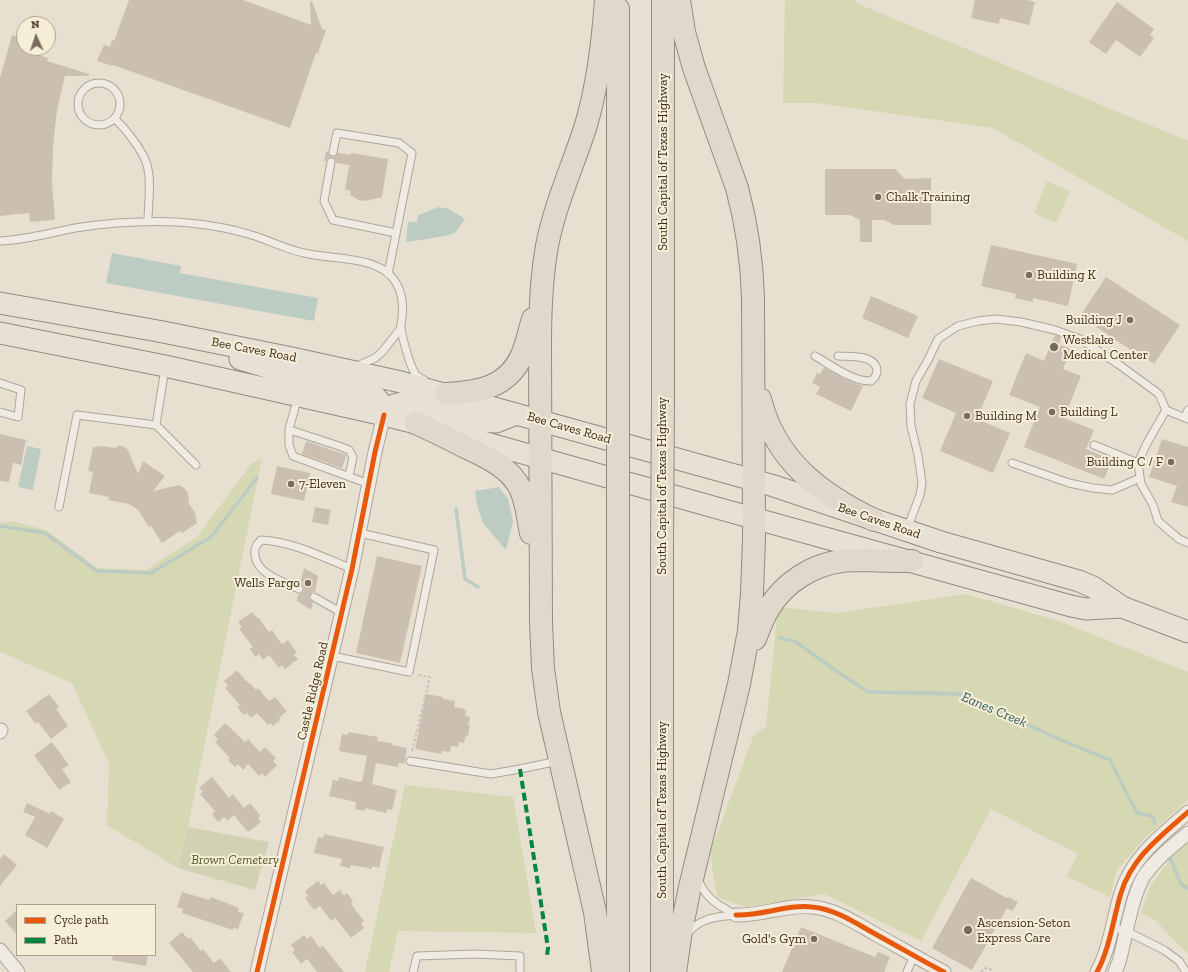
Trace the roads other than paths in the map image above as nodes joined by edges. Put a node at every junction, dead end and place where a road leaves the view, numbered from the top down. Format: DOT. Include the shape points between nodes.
graph roads {
  1 [pos="606,0"];
  2 [pos="618,0"];
  3 [pos="663,0"];
  4 [pos="679,0"];
  5 [pos="116,118"];
  6 [pos="333,152"];
  7 [pos="331,162"];
  8 [pos="148,221"];
  9 [pos="396,233"];
  10 [pos="0,241"];
  11 [pos="388,274"];
  12 [pos="543,279"];
  13 [pos="0,302"];
  14 [pos="401,328"];
  15 [pos="158,331"];
  16 [pos="0,333"];
  17 [pos="815,356"];
  18 [pos="838,356"];
  19 [pos="165,366"];
  20 [pos="754,368"];
  21 [pos="348,370"];
  22 [pos="0,383"];
  23 [pos="446,394"];
  24 [pos="299,395"];
  25 [pos="1166,410"];
  26 [pos="1188,410"];
  27 [pos="0,412"];
  28 [pos="516,414"];
  29 [pos="384,415"];
  30 [pos="1186,418"];
  31 [pos="540,420"];
  32 [pos="416,423"];
  33 [pos="156,425"];
  34 [pos="290,430"];
  35 [pos="1094,445"];
  36 [pos="541,458"];
  37 [pos="1012,462"];
  38 [pos="1138,463"];
  39 [pos="196,465"];
  40 [pos="349,476"];
  41 [pos="1140,478"];
  42 [pos="753,480"];
  43 [pos="369,484"];
  44 [pos="60,507"];
  45 [pos="754,518"];
  46 [pos="874,520"];
  47 [pos="907,531"];
  48 [pos="360,533"];
  49 [pos="1188,543"];
  50 [pos="912,561"];
  51 [pos="352,569"];
  52 [pos="299,589"];
  53 [pos="314,597"];
  54 [pos="541,599"];
  55 [pos="1122,607"];
  56 [pos="342,613"];
  57 [pos="1188,632"];
  58 [pos="332,656"];
  59 [pos="741,676"];
  60 [pos="560,760"];
  61 [pos="410,761"];
  62 [pos="1188,812"];
  63 [pos="1188,832"];
  64 [pos="696,864"];
  65 [pos="736,915"];
  66 [pos="1112,927"];
  67 [pos="1127,931"];
  68 [pos="0,950"];
  69 [pos="914,956"];
  70 [pos="676,963"];
  71 [pos="18,972"];
  72 [pos="257,972"];
  73 [pos="413,972"];
  74 [pos="520,972"];
  75 [pos="603,972"];
  76 [pos="618,972"];
  77 [pos="662,972"];
  78 [pos="907,972"];
  79 [pos="944,972"];
  80 [pos="1097,972"];
  81 [pos="1115,972"];
  82 [pos="1186,972"];
  1 -- 12 [label="highway" via="596,86 586,125 556,212 547,246"];
  2 -- 76 [label="highway, bridge"];
  3 -- 77 [label="highway, South Capital of Texas Highway, bridge"];
  4 -- 20 [label="highway" via="688,50 737,188 750,248"];
  5 -- 5 [label="lane" via="121,103 114,88 98,83 83,90 78,105 85,120 101,126"];
  5 -- 8 [label="lane" via="126,128 147,164"];
  6 -- 9 [label="lane" via="337,132 399,143 412,153"];
  7 -- 9 [label="lane" via="324,200 333,220"];
  8 -- 10 [label="lane" via="99,224"];
  8 -- 11 [label="lane" via="226,228 309,254 377,266"];
  9 -- 11 [label="lane"];
  11 -- 14 [label="lane" via="402,294"];
  12 -- 23 [label="highway" via="525,350 511,373 484,389"];
  12 -- 31 [label="highway" via="540,324"];
  13 -- 15 [label="main road, Bee Caves Road"];
  14 -- 21 [label="lane" via="375,358"];
  14 -- 23 [label="lane" via="408,355 417,375"];
  15 -- 21 [label="main road, Bee Caves Road"];
  15 -- 29 [label="main road" via="285,373 374,394 381,404"];
  16 -- 19 [label="main road, Bee Caves Road"];
  17 -- 18 [label="lane" via="857,379 871,381 876,376 876,368 870,360"];
  19 -- 24 [label="main road, Bee Caves Road"];
  19 -- 33 [label="lane"];
  20 -- 42 [label="highway"];
  20 -- 46 [label="highway" via="766,421 786,455 829,494"];
  21 -- 23 [label="main road, Bee Caves Road"];
  22 -- 27 [label="lane" via="21,390 18,416"];
  23 -- 28 [label="main road, Bee Caves Road"];
  24 -- 29 [label="main road, Bee Caves Road"];
  24 -- 34 [label="lane"];
  25 -- 30 [label="lane"];
  25 -- 38 [label="lane"];
  25 -- 47 [label="lane" via="1159,394 1080,339 1021,322 978,320 958,326 938,339 916,381 910,404 911,426 922,483"];
  26 -- 30 [label="lane"];
  28 -- 29 [label="main road" via="496,422 478,422 406,402 394,405"];
  28 -- 31 [label="main road, Bee Caves Road"];
  29 -- 32 [label="main road, Bee Caves Road"];
  29 -- 43 [label="street, Castle Ridge Road"];
  31 -- 36 [label="highway"];
  31 -- 42 [label="main road, Bee Caves Road"];
  32 -- 36 [label="main road, Bee Caves Road"];
  32 -- 54 [label="highway" via="495,462 514,479 522,491 526,504"];
  33 -- 39 [label="lane"];
  33 -- 44 [label="lane" via="78,415"];
  34 -- 40 [label="lane" via="288,445 293,456"];
  34 -- 40 [label="lane" via="349,450 353,457"];
  35 -- 38 [label="lane"];
  36 -- 45 [label="main road, Bee Caves Road"];
  36 -- 54 [label="highway"];
  37 -- 41 [label="lane" via="1069,483 1093,488 1112,490"];
  38 -- 41 [label="lane"];
  40 -- 43 [label="lane"];
  41 -- 49 [label="lane" via="1158,521 1179,540"];
  42 -- 45 [label="highway"];
  42 -- 46 [label="main road, Bee Caves Road"];
  43 -- 48 [label="street, Castle Ridge Road"];
  45 -- 50 [label="main road, Bee Caves Road"];
  45 -- 59 [label="highway" via="752,605"];
  46 -- 47 [label="main road, Bee Caves Road"];
  47 -- 55 [label="main road, Bee Caves Road" via="1079,581 1093,587"];
  48 -- 51 [label="street, Castle Ridge Road"];
  48 -- 58 [label="lane" via="434,550 409,672"];
  50 -- 55 [label="main road, Bee Caves Road" via="1071,606 1086,609"];
  50 -- 59 [label="highway" via="842,561 820,566 802,575 773,601 768,609"];
  51 -- 52 [label="lane" via="306,550 271,540 261,540 256,544 255,560 262,570"];
  51 -- 56 [label="street, Castle Ridge Road"];
  53 -- 56 [label="lane"];
  54 -- 60 [label="highway" via="543,668 549,712"];
  55 -- 57 [label="main road, Bee Caves Road"];
  56 -- 58 [label="street, Castle Ridge Road"];
  58 -- 72 [label="street, Castle Ridge Road"];
  59 -- 64 [label="highway"];
  60 -- 61 [label="lane" via="491,774"];
  60 -- 75 [label="highway" via="595,912"];
  62 -- 66 [label="street" via="1150,845 1136,862 1121,892"];
  63 -- 67 [label="street" via="1162,855 1143,878"];
  64 -- 65 [label="lane" via="699,881 705,893 714,902"];
  64 -- 70 [label="highway"];
  65 -- 69 [label="street" via="794,907 819,908 835,912"];
  65 -- 70 [label="lane" via="719,916 692,927"];
  66 -- 67 [label="lane"];
  66 -- 80 [label="street"];
  67 -- 81 [label="street"];
  67 -- 82 [label="lane" via="1164,950 1178,961"];
  68 -- 71 [label="street"];
  69 -- 78 [label="lane"];
  69 -- 79 [label="street"];
  73 -- 74 [label="lane" via="417,956 476,954 520,956"];
}
